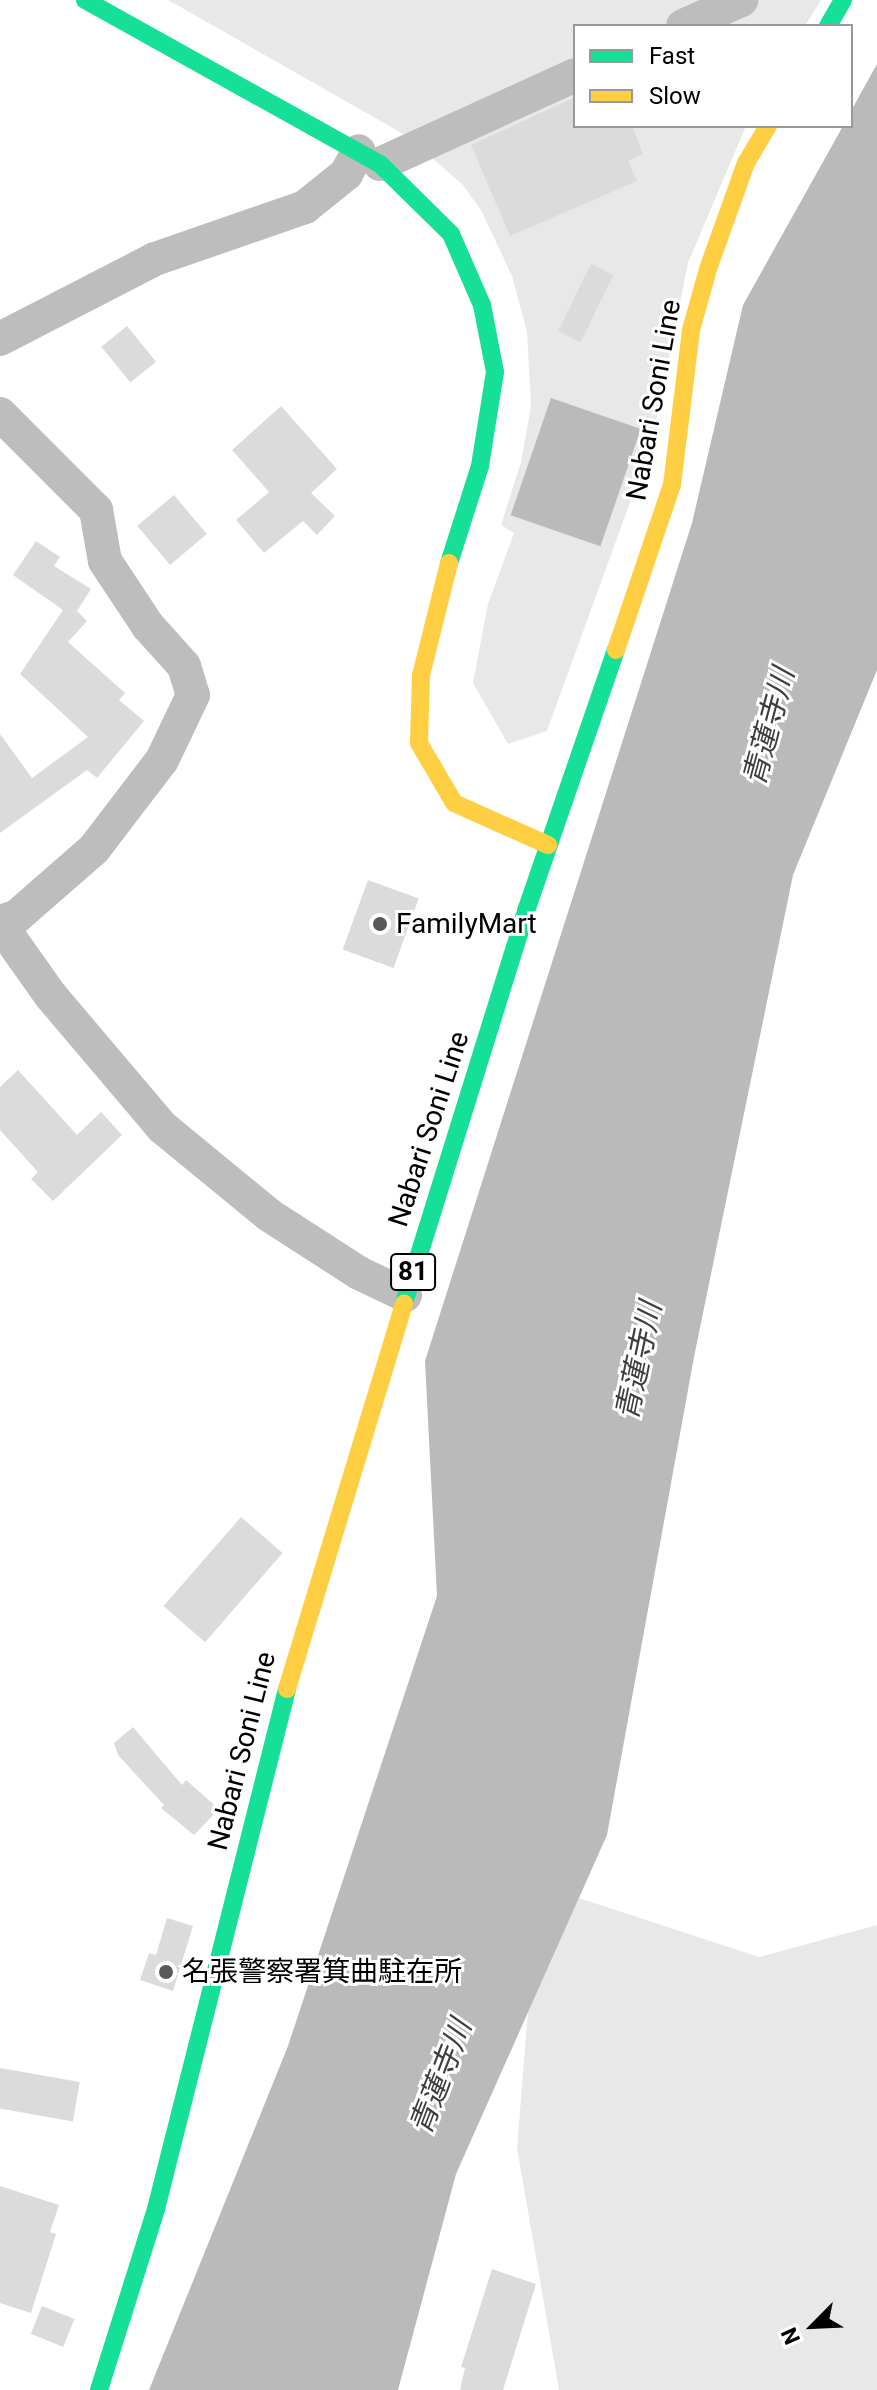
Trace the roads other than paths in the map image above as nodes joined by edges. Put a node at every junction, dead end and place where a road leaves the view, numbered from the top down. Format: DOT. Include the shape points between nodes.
graph roads {
  1 [pos="85,0"];
  2 [pos="741,0"];
  3 [pos="843,0"];
  4 [pos="687,24"];
  5 [pos="829,24"];
  6 [pos="573,76"];
  7 [pos="767,128"];
  8 [pos="370,158"];
  9 [pos="0,339"];
  10 [pos="0,414"];
  11 [pos="548,845"];
  12 [pos="0,923"];
  13 [pos="405,1295"];
  14 [pos="99,2390"];
  1 -- 8 [label="main road"];
  2 -- 4 [label="street"];
  3 -- 5 [label="main road"];
  6 -- 8 [label="street"];
  7 -- 11 [label="main road, Nabari Soni Line / 81" via="746,163 708,269 691,330 672,485"];
  8 -- 9 [label="street" via="305,207 155,259"];
  8 -- 11 [label="main road" via="451,234 482,305 495,372 480,466 441,588 421,675 419,743 454,803"];
  10 -- 12 [label="street" via="96,510 105,561 148,626 184,666 193,695 162,760 94,849 16,917"];
  11 -- 13 [label="main road, Nabari Soni Line / 81"];
  12 -- 13 [label="street" via="60,1008 162,1127 269,1215 359,1273"];
  13 -- 14 [label="main road, Nabari Soni Line / 81" via="298,1643 156,2209"];
}
